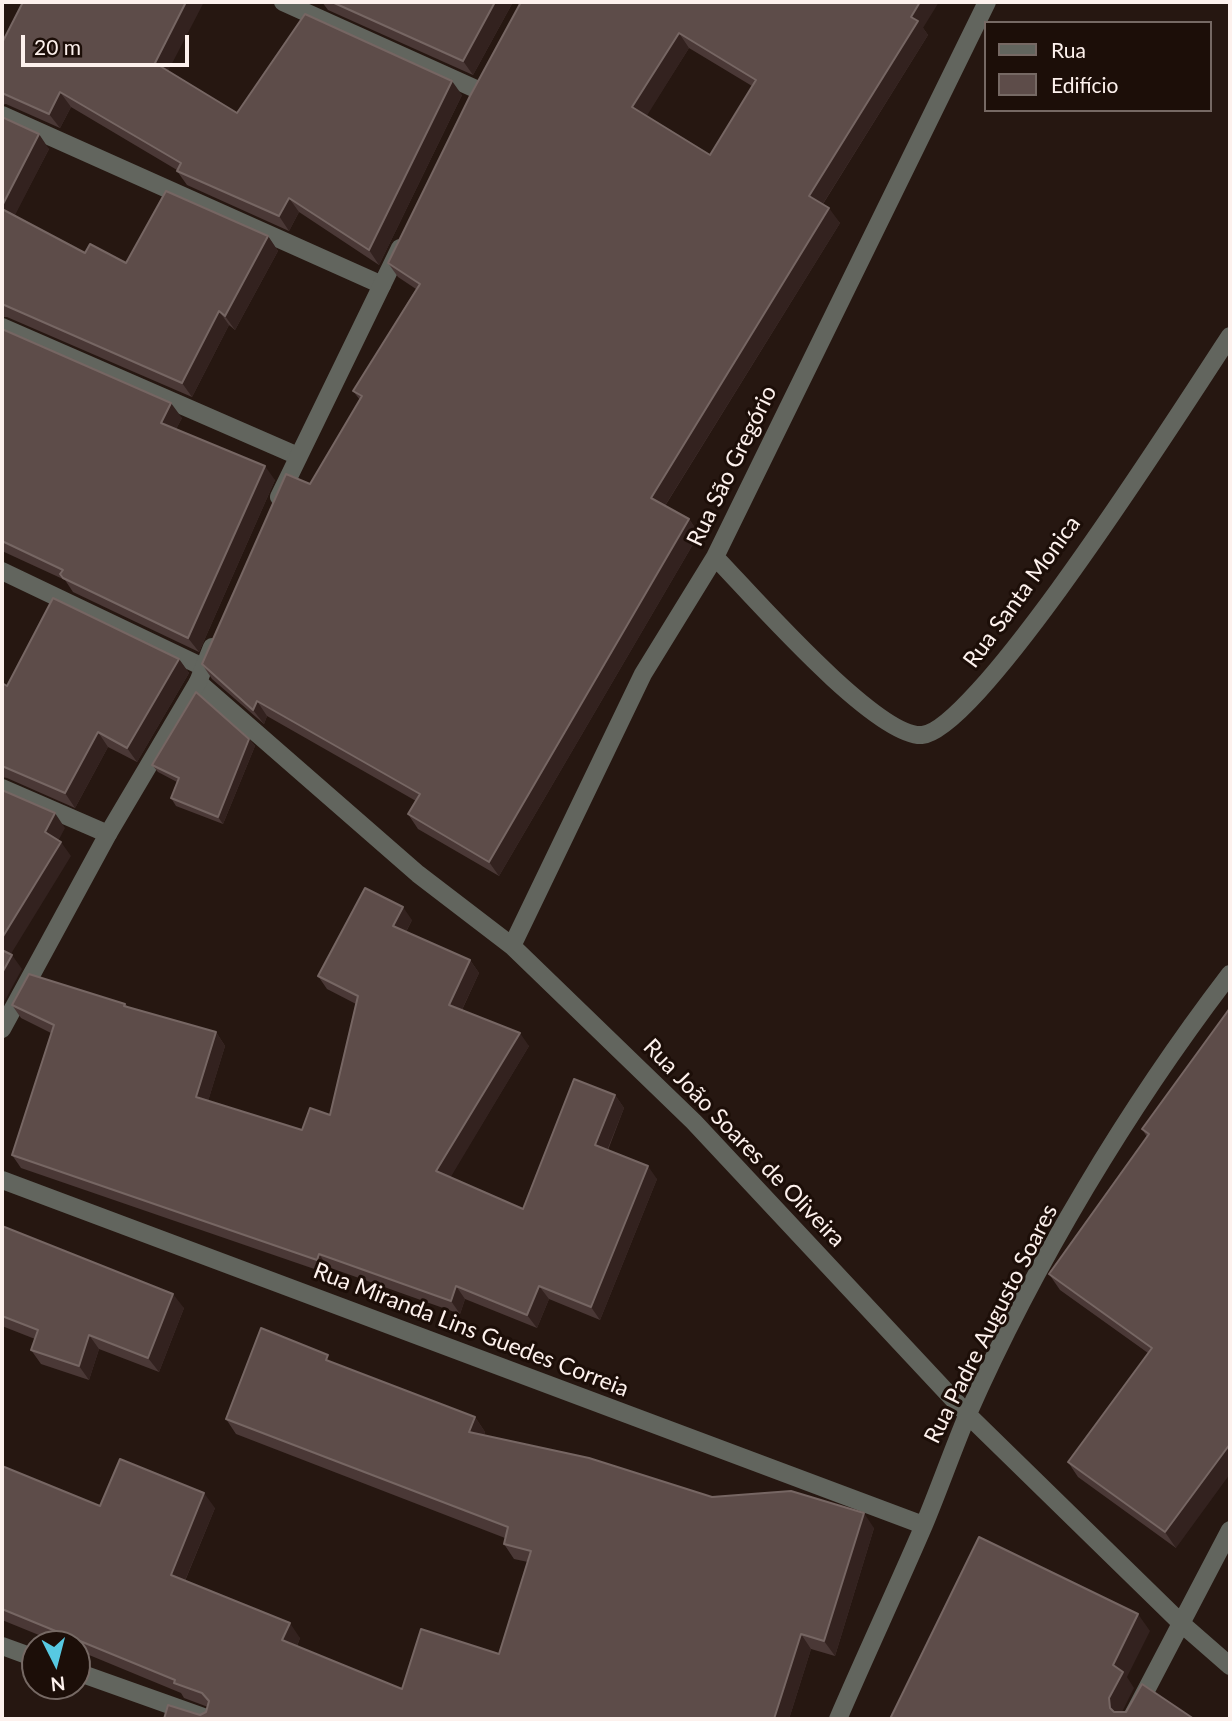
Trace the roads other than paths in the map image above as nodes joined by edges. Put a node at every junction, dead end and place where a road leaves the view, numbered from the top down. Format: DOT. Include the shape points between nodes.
graph roads {
  1 [pos="283,2"];
  2 [pos="987,2"];
  3 [pos="477,91"];
  4 [pos="2,114"];
  5 [pos="405,237"];
  6 [pos="382,285"];
  7 [pos="2,327"];
  8 [pos="1230,336"];
  9 [pos="298,456"];
  10 [pos="270,518"];
  11 [pos="715,558"];
  12 [pos="2,571"];
  13 [pos="219,630"];
  14 [pos="200,675"];
  15 [pos="2,788"];
  16 [pos="107,834"];
  17 [pos="512,946"];
  18 [pos="1230,974"];
  19 [pos="3,1024"];
  20 [pos="2,1180"];
  21 [pos="968,1415"];
  22 [pos="923,1525"];
  23 [pos="1230,1530"];
  24 [pos="1182,1625"];
  25 [pos="2,1646"];
  26 [pos="21,1653"];
  27 [pos="1230,1666"];
  28 [pos="91,1677"];
  29 [pos="209,1719"];
  30 [pos="838,1719"];
  31 [pos="1131,1719"];
  1 -- 3 [label="street"];
  2 -- 11 [label="street, Rua São Gregório"];
  4 -- 6 [label="street"];
  5 -- 6 [label="street"];
  6 -- 9 [label="street"];
  7 -- 9 [label="street"];
  8 -- 11 [label="street, Rua Santa Monica" via="1003,666 947,724 922,735 903,731 845,691"];
  9 -- 10 [label="street"];
  11 -- 17 [label="street, Rua São Gregório" via="643,674"];
  12 -- 14 [label="street, Rua João Soares de Oliveira"];
  13 -- 14 [label="street"];
  14 -- 16 [label="street"];
  14 -- 17 [label="street, Rua João Soares de Oliveira" via="418,874"];
  15 -- 16 [label="street"];
  16 -- 19 [label="street"];
  17 -- 21 [label="street, Rua João Soares de Oliveira" via="694,1122"];
  18 -- 21 [label="street, Rua Padre Augusto Soares" via="1166,1062 1095,1174"];
  20 -- 22 [label="street, Rua Miranda Lins Guedes Correia"];
  21 -- 22 [label="street, Rua Padre Augusto Soares"];
  21 -- 24 [label="street, Rua João Soares de Oliveira"];
  22 -- 30 [label="street, Rua Padre Augusto Soares"];
  23 -- 24 [label="street"];
  24 -- 27 [label="street, Rua João Soares de Oliveira"];
  24 -- 31 [label="street"];
  25 -- 26 [label="street"];
  28 -- 29 [label="street"];
}
